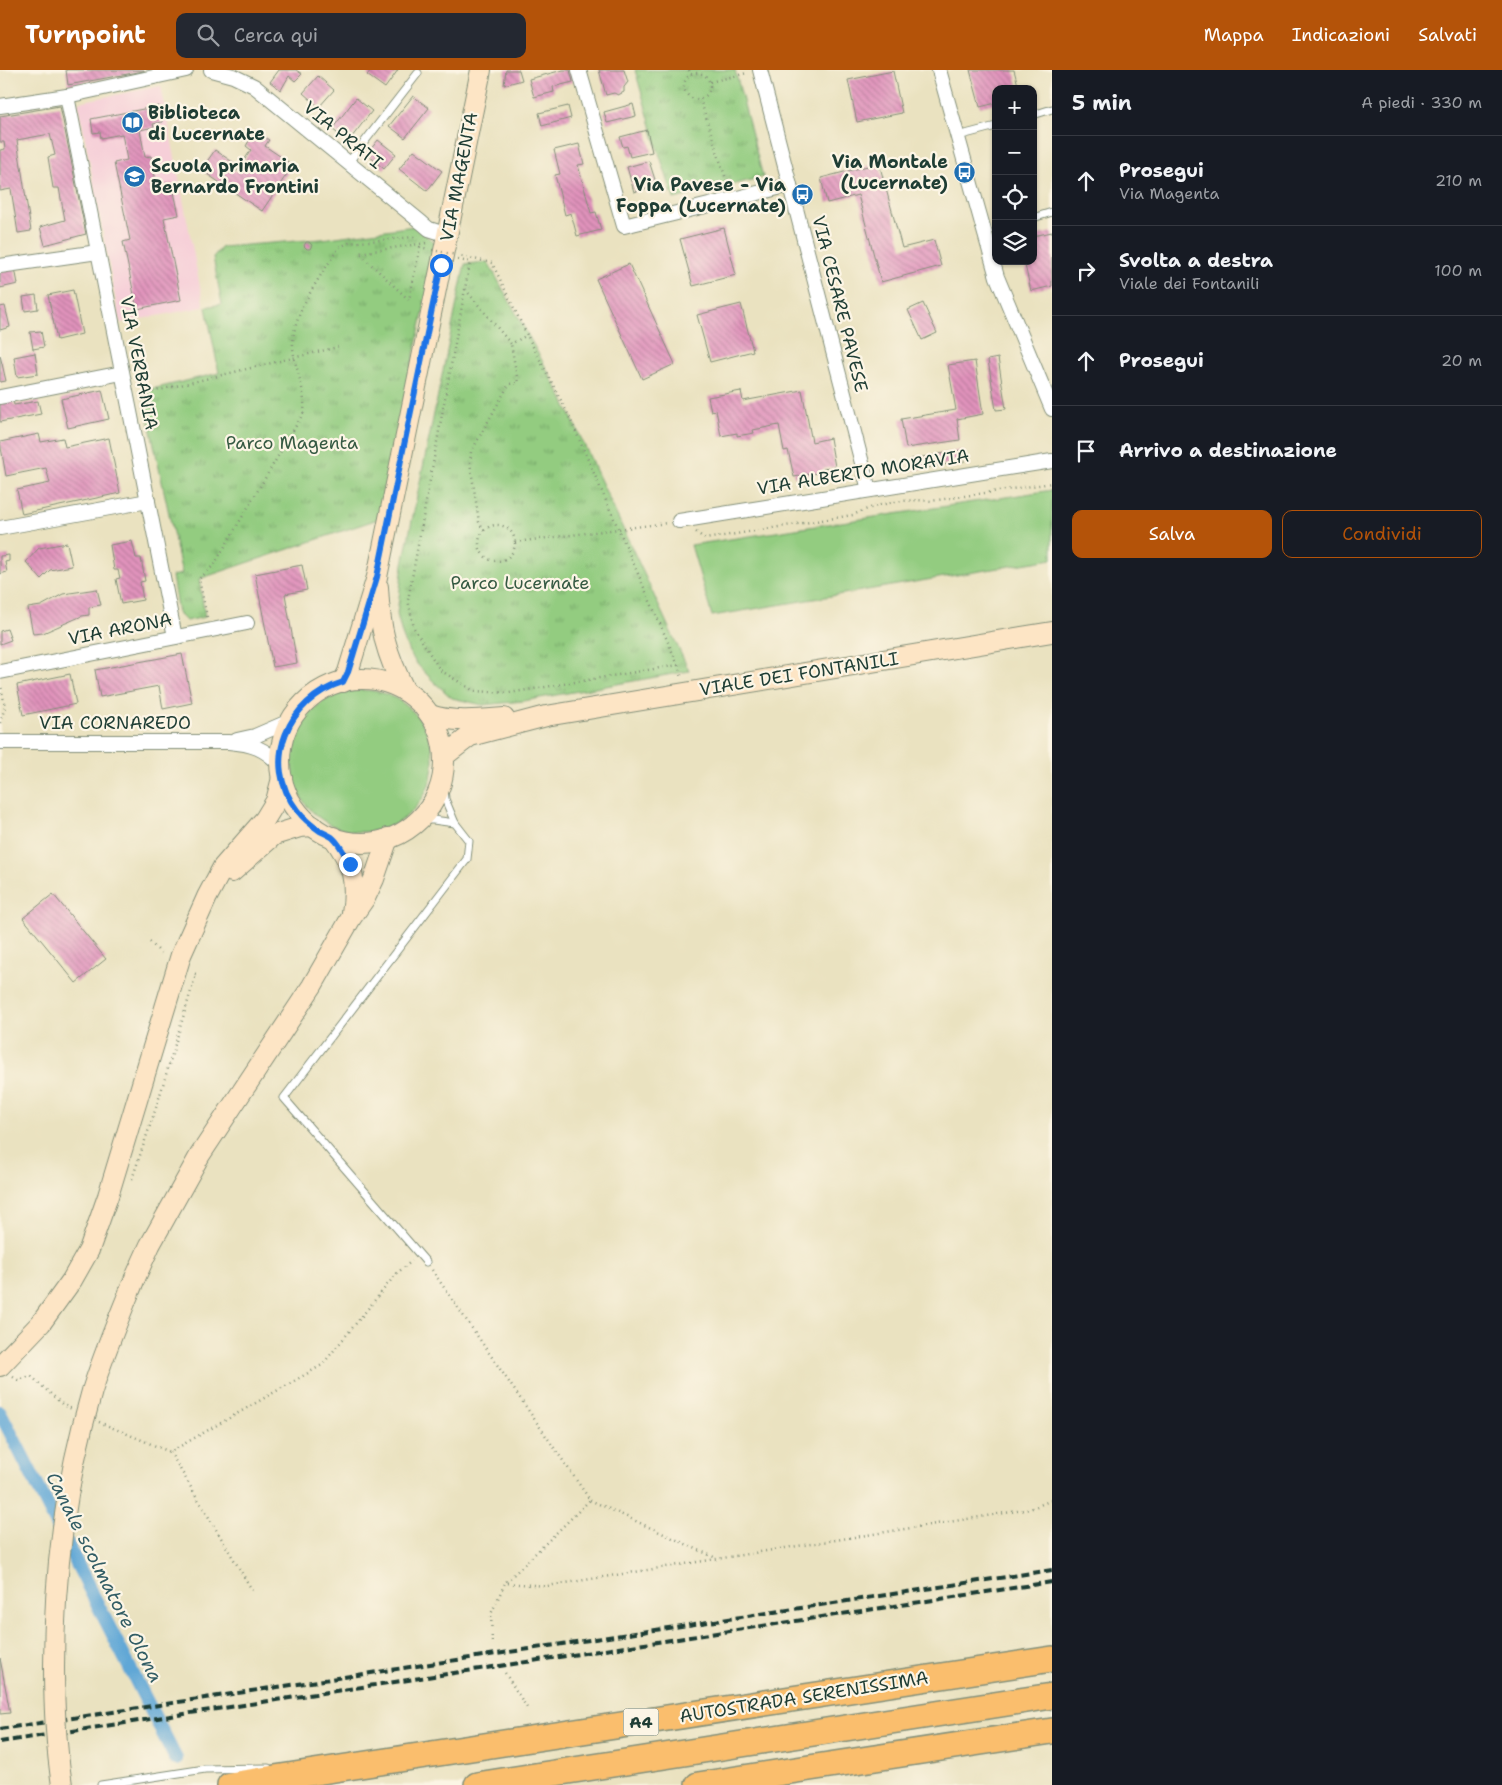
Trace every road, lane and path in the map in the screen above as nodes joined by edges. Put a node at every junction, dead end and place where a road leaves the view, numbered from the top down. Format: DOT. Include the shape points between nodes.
graph roads {
  1 [pos="186,70"];
  2 [pos="211,70"];
  3 [pos="481,70"];
  4 [pos="580,70"];
  5 [pos="689,70"];
  6 [pos="939,70"];
  7 [pos="755,71"];
  8 [pos="418,73"];
  9 [pos="691,75"];
  10 [pos="710,82"];
  11 [pos="67,96"];
  12 [pos="700,99"];
  13 [pos="0,106"];
  14 [pos="1052,110"];
  15 [pos="1037,114"];
  16 [pos="992,127"];
  17 [pos="958,136"];
  18 [pos="348,163"];
  19 [pos="790,185"];
  20 [pos="733,199"];
  21 [pos="1052,212"];
  22 [pos="1037,217"];
  23 [pos="448,235"];
  24 [pos="420,248"];
  25 [pos="432,250"];
  26 [pos="98,252"];
  27 [pos="456,255"];
  28 [pos="462,257"];
  29 [pos="470,262"];
  30 [pos="0,266"];
  31 [pos="464,289"];
  32 [pos="527,335"];
  33 [pos="511,344"];
  34 [pos="338,347"];
  35 [pos="295,358"];
  36 [pos="122,372"];
  37 [pos="143,394"];
  38 [pos="0,397"];
  39 [pos="1052,409"];
  40 [pos="1052,461"];
  41 [pos="1052,483"];
  42 [pos="869,490"];
  43 [pos="148,501"];
  44 [pos="679,521"];
  45 [pos="0,528"];
  46 [pos="618,530"];
  47 [pos="484,531"];
  48 [pos="515,542"];
  49 [pos="377,577"];
  50 [pos="208,622"];
  51 [pos="247,624"];
  52 [pos="1052,632"];
  53 [pos="175,637"];
  54 [pos="0,672"];
  55 [pos="343,682"];
  56 [pos="0,683"];
  57 [pos="405,692"];
  58 [pos="430,715"];
  59 [pos="546,716"];
  60 [pos="292,720"];
  61 [pos="0,723"];
  62 [pos="0,742"];
  63 [pos="229,742"];
  64 [pos="444,766"];
  65 [pos="282,772"];
  66 [pos="418,820"];
  67 [pos="455,823"];
  68 [pos="313,826"];
  69 [pos="333,837"];
  70 [pos="388,838"];
  71 [pos="207,897"];
  72 [pos="352,918"];
  73 [pos="420,1255"];
  74 [pos="426,1262"];
  75 [pos="5,1371"];
  76 [pos="79,1413"];
  77 [pos="96,1420"];
  78 [pos="170,1452"];
  79 [pos="590,1500"];
  80 [pos="1052,1500"];
  81 [pos="718,1558"];
  82 [pos="506,1583"];
  83 [pos="252,1590"];
  84 [pos="492,1642"];
  85 [pos="1052,1659"];
  86 [pos="505,1673"];
  87 [pos="1052,1696"];
  88 [pos="529,1711"];
  89 [pos="1052,1731"];
  90 [pos="1025,1743"];
  91 [pos="930,1750"];
  92 [pos="358,1765"];
  93 [pos="291,1767"];
  94 [pos="272,1768"];
  95 [pos="62,1785"];
  96 [pos="101,1785"];
  97 [pos="230,1785"];
  98 [pos="478,1785"];
  99 [pos="698,1785"];
  1 -- 11 [label="street"];
  2 -- 18 [label="street, VIA PRATI" via="254,86"];
  3 -- 23 [label="main road, VIA MAGENTA"];
  4 -- 20 [label="street" via="624,226"];
  5 -- 9 [label="path"];
  6 -- 17 [label="street"];
  7 -- 10 [label="path"];
  7 -- 19 [label="street, VIA CESARE PAVESE"];
  8 -- 18 [label="lane"];
  9 -- 10 [label="path" via="701,74"];
  9 -- 12 [label="path" via="685,89 691,97"];
  10 -- 12 [label="path" via="708,93"];
  11 -- 13 [label="street"];
  11 -- 26 [label="street, VIA VERBANIA"];
  12 -- 20 [label="path"];
  14 -- 15 [label="lane"];
  16 -- 17 [label="lane"];
  17 -- 39 [label="street" via="988,231 998,277"];
  18 -- 23 [label="street, VIA PRATI" via="429,228"];
  19 -- 20 [label="street"];
  19 -- 42 [label="street, VIA CESARE PAVESE"];
  21 -- 22 [label="lane"];
  23 -- 49 [label="main road, VIA MAGENTA"];
  24 -- 35 [label="path" via="408,300 360,253 427,243 414,236 339,246 298,314 293,346"];
  25 -- 27 [label="path, bridge"];
  26 -- 30 [label="street"];
  26 -- 36 [label="street, VIA VERBANIA"];
  28 -- 32 [label="path" via="492,263"];
  29 -- 31 [label="path"];
  31 -- 33 [label="path"];
  31 -- 46 [label="path" via="408,600 414,628 440,670 474,691 509,693 678,666"];
  32 -- 33 [label="path"];
  32 -- 46 [label="path" via="568,414"];
  33 -- 47 [label="path" via="518,382 509,384 471,452 478,514"];
  34 -- 35 [label="path"];
  35 -- 37 [label="path"];
  35 -- 50 [label="path" via="305,401 304,412 214,565 199,579"];
  36 -- 38 [label="street"];
  36 -- 43 [label="street, VIA VERBANIA"];
  40 -- 42 [label="street, VIA ALBERTO MORAVIA"];
  41 -- 44 [label="path" via="931,500 916,499 868,508 853,515 705,539"];
  42 -- 44 [label="street, VIA ALBERTO MORAVIA"];
  43 -- 45 [label="street"];
  43 -- 53 [label="street, VIA VERBANIA"];
  44 -- 46 [label="path"];
  46 -- 48 [label="path"];
  47 -- 48 [label="path" via="502,526 513,535"];
  47 -- 48 [label="path" via="479,547 489,559 504,560 512,554"];
  49 -- 55 [label="main road, VIA MAGENTA"];
  49 -- 57 [label="main road, VIA MAGENTA" via="383,639"];
  51 -- 53 [label="street, VIA ARONA"];
  52 -- 59 [label="main road, VIALE DEI FONTANILI"];
  53 -- 54 [label="street, VIA ARONA"];
  55 -- 57 [label="main road" via="374,680"];
  55 -- 60 [label="main road" via="315,694"];
  56 -- 61 [label="path" via="5,707"];
  57 -- 58 [label="main road"];
  58 -- 59 [label="main road, VIALE DEI FONTANILI" via="462,721"];
  58 -- 64 [label="main road" via="439,733"];
  59 -- 64 [label="main road, VIALE DEI FONTANILI" via="470,736"];
  60 -- 63 [label="street, VIA CORNAREDO" via="255,736"];
  60 -- 65 [label="main road" via="284,737"];
  62 -- 63 [label="street, VIA CORNAREDO"];
  63 -- 65 [label="street, VIA CORNAREDO" via="250,744 272,756"];
  64 -- 66 [label="main road" via="435,799"];
  64 -- 67 [label="lane" via="445,799"];
  65 -- 68 [label="main road" via="292,802"];
  65 -- 71 [label="main road" via="276,801 265,819 223,866"];
  66 -- 67 [label="lane"];
  66 -- 70 [label="main road" via="407,830"];
  67 -- 73 [label="lane" via="469,841 467,859 461,869 284,1098"];
  68 -- 69 [label="main road"];
  68 -- 71 [label="main road" via="274,835"];
  69 -- 70 [label="main road" via="356,842"];
  69 -- 72 [label="main road" via="343,851 354,878"];
  70 -- 72 [label="main road" via="371,885"];
  71 -- 75 [label="main road" via="181,955 108,1196 88,1250 72,1280"];
  72 -- 95 [label="main road, bridge" via="312,986 200,1155 150,1245 93,1390 64,1511 54,1616 54,1708"];
  73 -- 74 [label="lane"];
  73 -- 78 [label="path" via="396,1273 322,1365"];
  74 -- 79 [label="path"];
  75 -- 76 [label="path" via="18,1380 31,1376 63,1405"];
  77 -- 78 [label="path"];
  78 -- 83 [label="path"];
  79 -- 81 [label="path"];
  79 -- 82 [label="path"];
  80 -- 81 [label="path" via="1030,1509"];
  81 -- 82 [label="path" via="547,1586"];
  82 -- 84 [label="path" via="491,1614"];
  85 -- 92 [label="highway, AUTOSTRADA SERENISSIMA / A4"];
  86 -- 88 [label="path"];
  87 -- 98 [label="highway, AUTOSTRADA SERENISSIMA / A4"];
  89 -- 91 [label="highway"];
  90 -- 91 [label="lane"];
  91 -- 99 [label="highway"];
  92 -- 93 [label="lane"];
  92 -- 97 [label="highway, AUTOSTRADA SERENISSIMA / A4"];
  94 -- 96 [label="lane" via="205,1769"];
}
